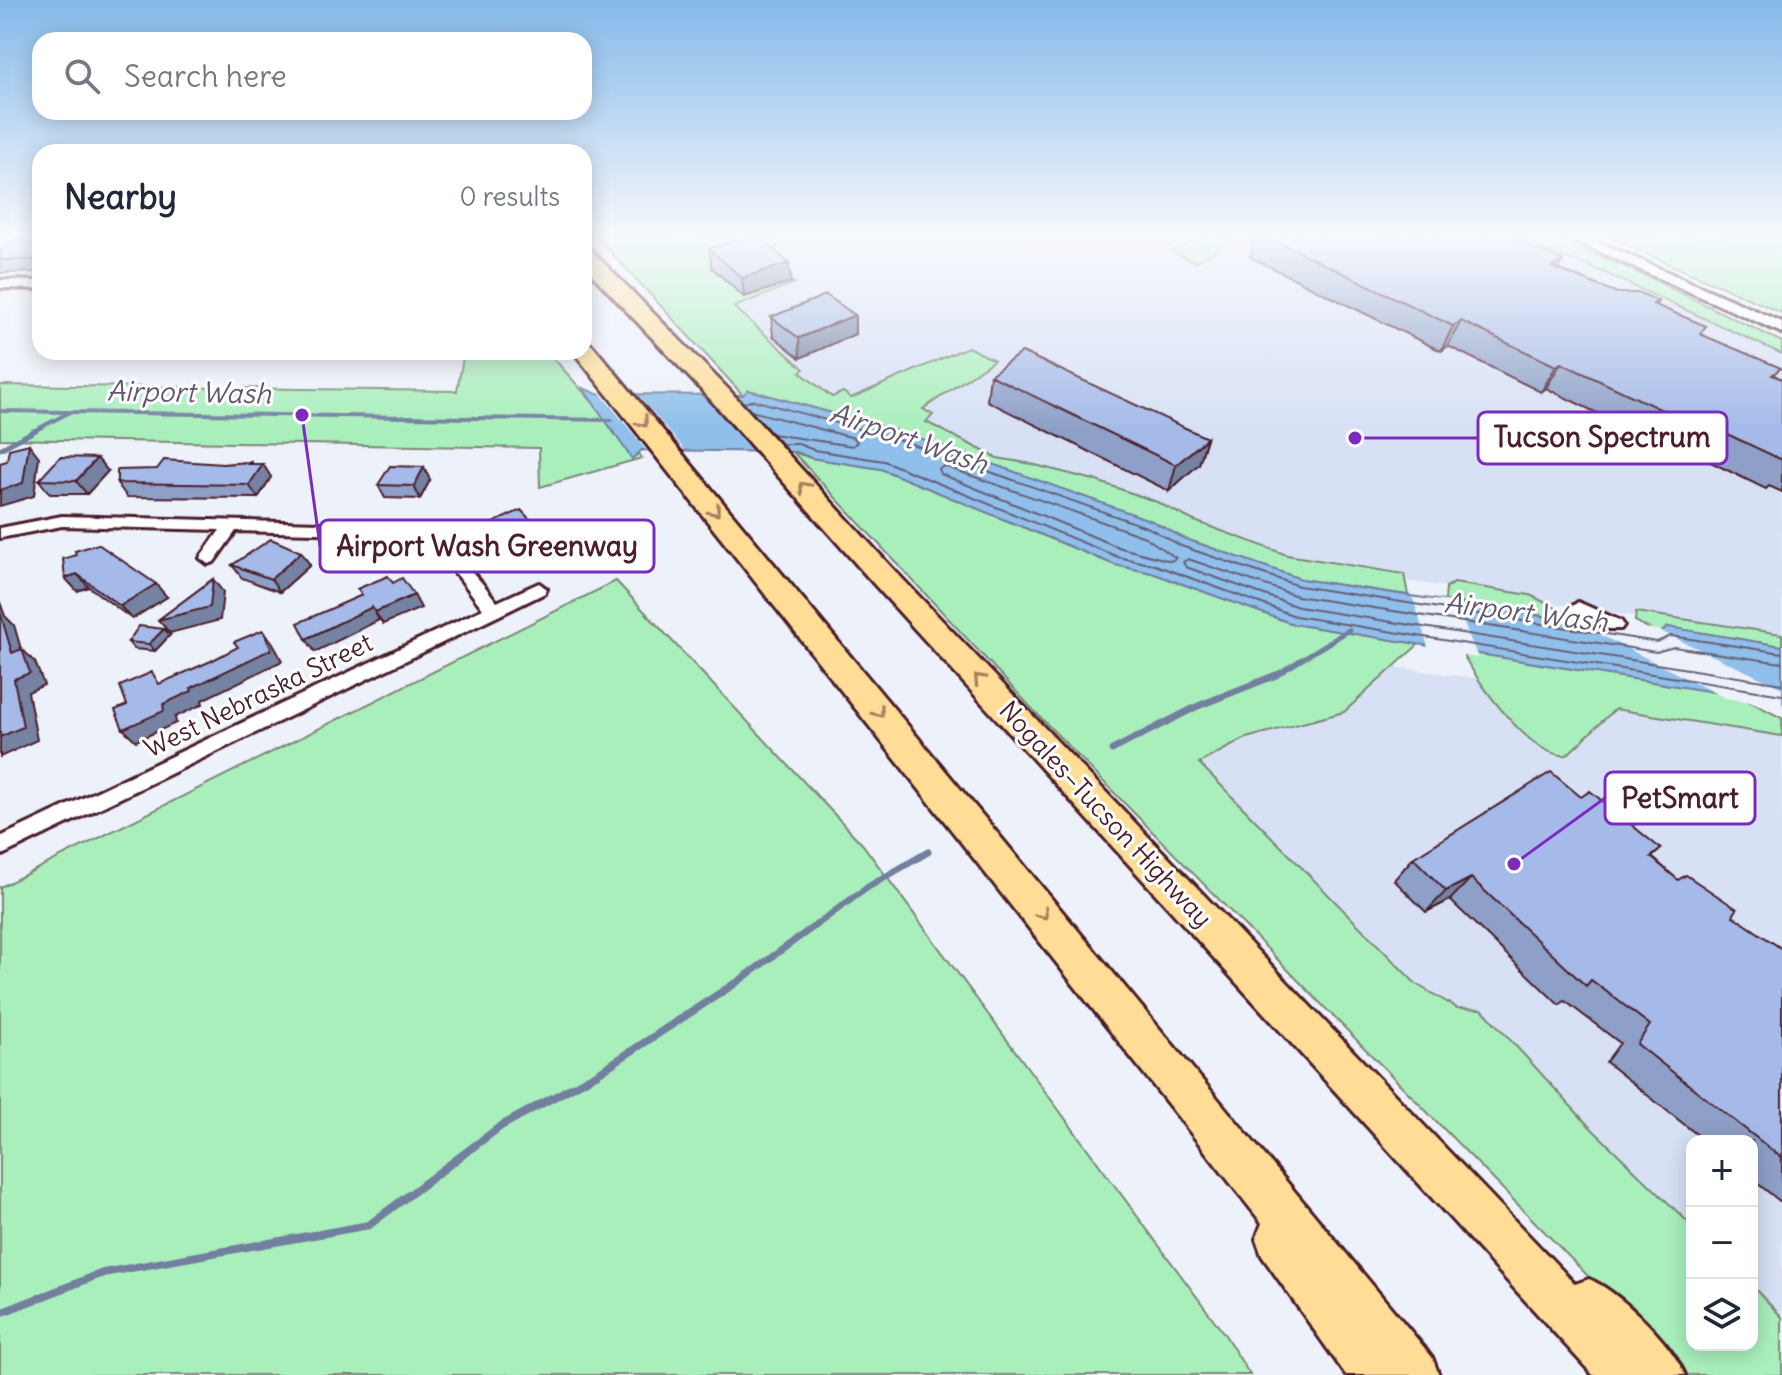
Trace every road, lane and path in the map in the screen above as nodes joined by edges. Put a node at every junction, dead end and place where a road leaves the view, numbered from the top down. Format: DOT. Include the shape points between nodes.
graph roads {
  1 [pos="629,300"];
  2 [pos="1718,300"];
  3 [pos="1782,328"];
  4 [pos="592,360"];
  5 [pos="231,526"];
  6 [pos="0,533"];
  7 [pos="208,558"];
  8 [pos="539,589"];
  9 [pos="1578,608"];
  10 [pos="494,611"];
  11 [pos="1615,625"];
  12 [pos="1109,818"];
  13 [pos="0,847"];
  14 [pos="1090,972"];
  15 [pos="1376,1375"];
  16 [pos="1414,1375"];
  17 [pos="1627,1375"];
  18 [pos="1660,1375"];
  12 -- 1 [label="highway, Nogales–Tucson Highway, one-way"];
  2 -- 3 [label="street"];
  4 -- 14 [label="highway, one-way"];
  5 -- 6 [label="street" via="62,521"];
  5 -- 7 [label="street"];
  5 -- 10 [label="street" via="384,528 423,537 453,557"];
  8 -- 10 [label="street, West Nebraska Street"];
  9 -- 11 [label="street"];
  10 -- 13 [label="street, West Nebraska Street"];
  12 -- 17 [label="highway, Nogales–Tucson Highway"];
  12 -- 18 [label="highway"];
  14 -- 15 [label="highway"];
  14 -- 16 [label="highway"];
}
